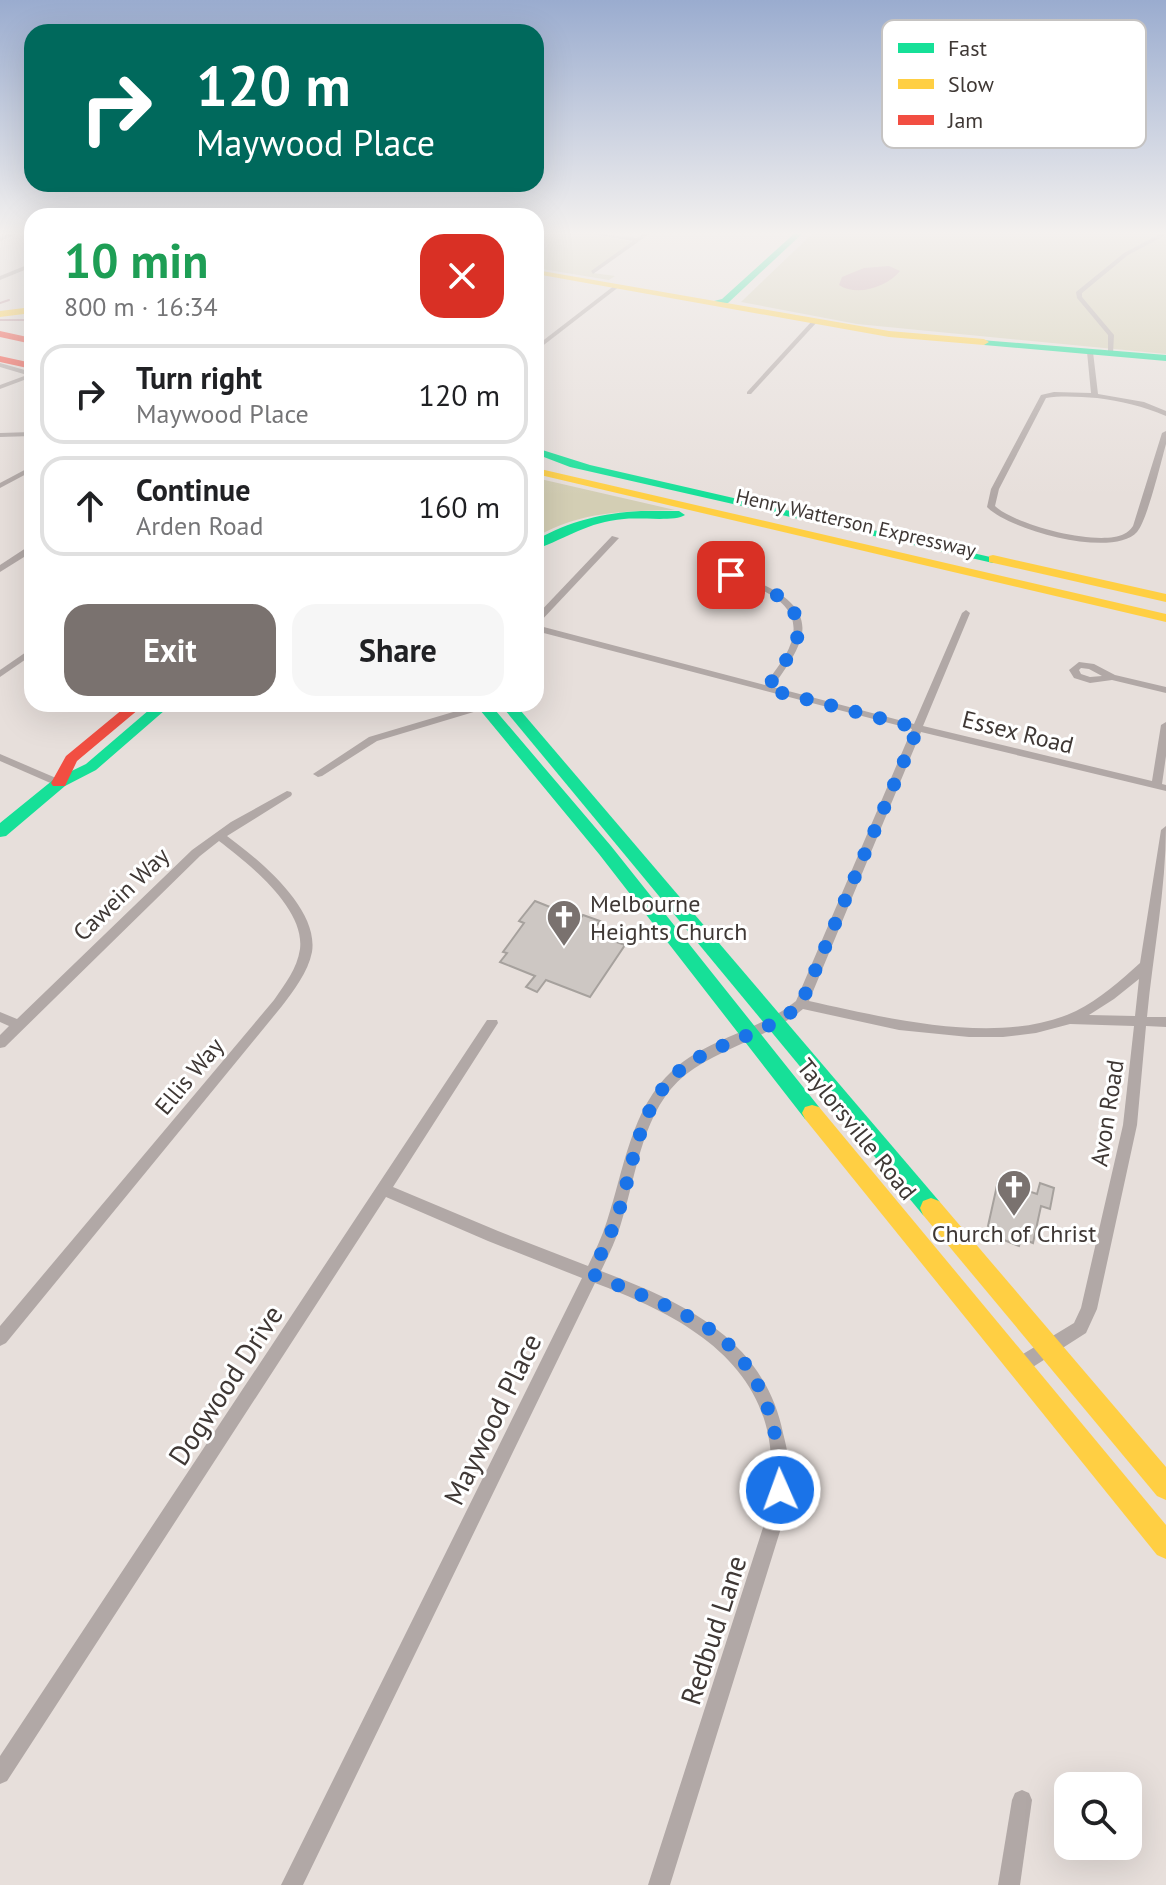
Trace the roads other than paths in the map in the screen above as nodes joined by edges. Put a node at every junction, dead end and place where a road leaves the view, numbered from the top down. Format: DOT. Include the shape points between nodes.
graph roads {
  1 [pos="573,320"];
  2 [pos="804,320"];
  3 [pos="1098,320"];
  4 [pos="814,322"];
  5 [pos="0,334"];
  6 [pos="24,339"];
  7 [pos="544,343"];
  8 [pos="0,348"];
  9 [pos="1090,352"];
  10 [pos="24,354"];
  11 [pos="1110,354"];
  12 [pos="1166,358"];
  13 [pos="0,359"];
  14 [pos="24,364"];
  15 [pos="0,365"];
  16 [pos="24,372"];
  17 [pos="24,377"];
  18 [pos="0,387"];
  19 [pos="749,393"];
  20 [pos="1095,397"];
  21 [pos="1166,414"];
  22 [pos="1166,433"];
  23 [pos="24,434"];
  24 [pos="0,435"];
  25 [pos="544,456"];
  26 [pos="24,472"];
  27 [pos="544,473"];
  28 [pos="1153,478"];
  29 [pos="1166,480"];
  30 [pos="0,486"];
  31 [pos="615,538"];
  32 [pos="544,540"];
  33 [pos="849,545"];
  34 [pos="24,553"];
  35 [pos="0,569"];
  36 [pos="718,573"];
  37 [pos="1166,598"];
  38 [pos="544,613"];
  39 [pos="966,613"];
  40 [pos="1166,618"];
  41 [pos="544,630"];
  42 [pos="24,657"];
  43 [pos="0,674"];
  44 [pos="1112,677"];
  45 [pos="767,689"];
  46 [pos="1166,690"];
  47 [pos="128,712"];
  48 [pos="156,712"];
  49 [pos="460,712"];
  50 [pos="489,712"];
  51 [pos="514,712"];
  52 [pos="1166,725"];
  53 [pos="918,728"];
  54 [pos="0,757"];
  55 [pos="318,774"];
  56 [pos="59,783"];
  57 [pos="1161,787"];
  58 [pos="287,794"];
  59 [pos="1166,830"];
  60 [pos="0,832"];
  61 [pos="220,836"];
  62 [pos="1147,964"];
  63 [pos="801,1004"];
  64 [pos="0,1017"];
  65 [pos="1142,1020"];
  66 [pos="1066,1021"];
  67 [pos="775,1022"];
  68 [pos="1166,1022"];
  69 [pos="492,1023"];
  70 [pos="17,1024"];
  71 [pos="749,1033"];
  72 [pos="0,1043"];
  73 [pos="385,1190"];
  74 [pos="592,1274"];
  75 [pos="0,1338"];
  76 [pos="1049,1348"];
  77 [pos="1019,1366"];
  78 [pos="1166,1487"];
  79 [pos="1166,1546"];
  80 [pos="0,1774"];
  81 [pos="1022,1800"];
  82 [pos="292,1885"];
  83 [pos="659,1885"];
  84 [pos="1009,1885"];
  1 -- 7 [label="street"];
  2 -- 4 [label="main road"];
  3 -- 11 [label="street" via="1111,335"];
  4 -- 9 [label="main road"];
  4 -- 19 [label="street"];
  5 -- 6 [label="main road"];
  8 -- 10 [label="main road"];
  9 -- 11 [label="main road"];
  9 -- 20 [label="street"];
  11 -- 12 [label="main road"];
  13 -- 14 [label="main road"];
  15 -- 16 [label="street"];
  17 -- 18 [label="street"];
  20 -- 21 [label="street" via="1143,403"];
  20 -- 28 [label="street" via="1043,396 995,489 990,505 995,513 1028,526 1098,540 1122,538 1135,530"];
  22 -- 28 [label="street"];
  23 -- 24 [label="street"];
  25 -- 37 [label="main road, Henry Watterson Expressway"];
  26 -- 30 [label="street"];
  27 -- 33 [label="main road, Henry Watterson Expressway"];
  28 -- 29 [label="street"];
  31 -- 38 [label="street"];
  32 -- 33 [label="main road" via="585,521 645,514"];
  33 -- 40 [label="main road, Henry Watterson Expressway"];
  34 -- 35 [label="street"];
  36 -- 45 [label="street" via="774,594 798,622 798,637"];
  39 -- 53 [label="street"];
  41 -- 45 [label="street, Essex Road"];
  42 -- 43 [label="street"];
  44 -- 46 [label="street"];
  45 -- 53 [label="street, Essex Road"];
  47 -- 56 [label="main road" via="71,759"];
  48 -- 56 [label="main road" via="91,767"];
  49 -- 55 [label="street" via="373,739"];
  50 -- 71 [label="main road, Taylorsville Road"];
  51 -- 67 [label="main road, Taylorsville Road"];
  52 -- 57 [label="street"];
  53 -- 57 [label="street, Essex Road"];
  53 -- 63 [label="street"];
  54 -- 56 [label="street"];
  56 -- 60 [label="main road"];
  58 -- 61 [label="street, Cawein Way"];
  59 -- 62 [label="street, Avon Road"];
  61 -- 70 [label="street, Cawein Way" via="178,869"];
  61 -- 75 [label="street, Ellis Way" via="297,908 306,935 301,968 278,1003"];
  62 -- 65 [label="street, Avon Road"];
  62 -- 66 [label="street" via="1105,1000"];
  63 -- 66 [label="street" via="956,1031"];
  63 -- 67 [label="street, Maywood Place"];
  64 -- 70 [label="street"];
  65 -- 66 [label="street"];
  65 -- 68 [label="street"];
  65 -- 76 [label="street, Avon Road" via="1130,1125 1089,1309 1080,1328"];
  67 -- 71 [label="street, Maywood Place"];
  67 -- 76 [label="main road, Taylorsville Road"];
  69 -- 73 [label="street, Dogwood Drive"];
  70 -- 72 [label="street, Cawein Way"];
  71 -- 74 [label="street, Maywood Place" via="688,1064 653,1103 617,1218"];
  71 -- 77 [label="main road, Taylorsville Road"];
  73 -- 74 [label="street, Redbud Lane"];
  73 -- 80 [label="street, Dogwood Drive"];
  74 -- 82 [label="street, Maywood Place"];
  74 -- 83 [label="street, Redbud Lane" via="686,1315 732,1348 766,1401 778,1446 780,1490 774,1523"];
  76 -- 77 [label="street, Avon Road"];
  76 -- 78 [label="main road, Taylorsville Road"];
  77 -- 79 [label="main road, Taylorsville Road"];
  81 -- 84 [label="street"];
}
